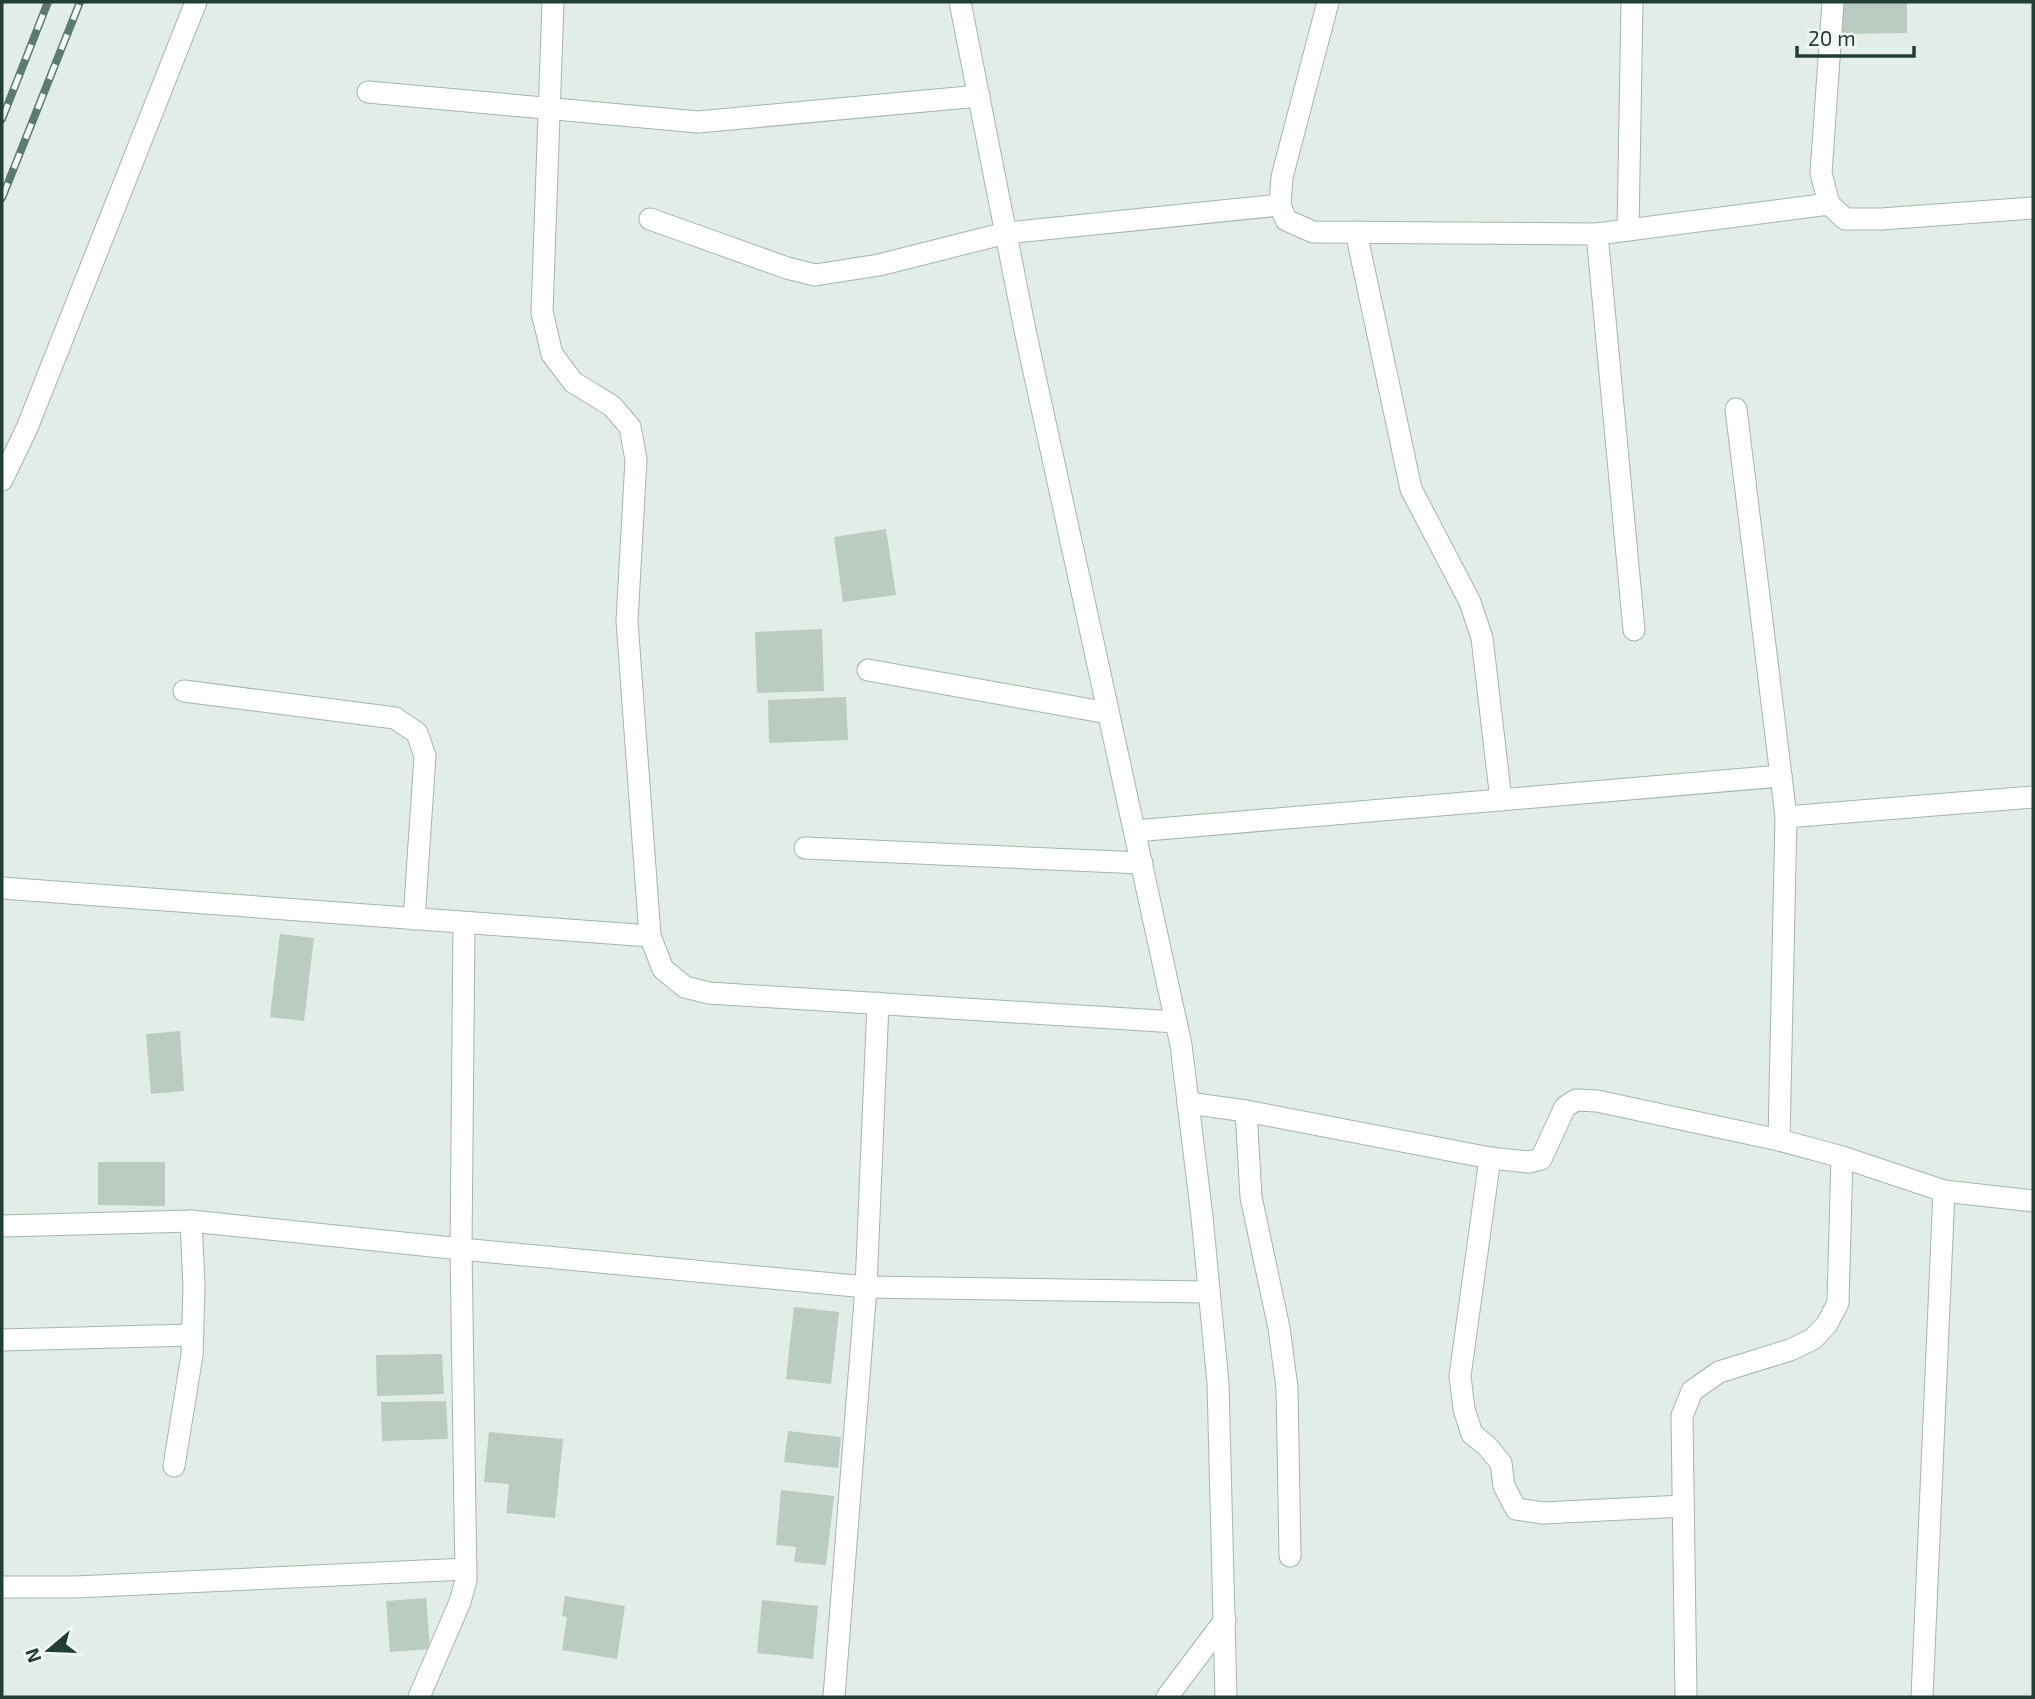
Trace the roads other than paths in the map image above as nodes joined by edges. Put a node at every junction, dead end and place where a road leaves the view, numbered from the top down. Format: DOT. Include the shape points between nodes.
graph roads {
  1 [pos="196,2"];
  2 [pos="553,2"];
  3 [pos="960,2"];
  4 [pos="1328,2"];
  5 [pos="1632,2"];
  6 [pos="1833,2"];
  7 [pos="368,92"];
  8 [pos="979,96"];
  9 [pos="550,108"];
  10 [pos="1829,204"];
  11 [pos="1280,205"];
  12 [pos="2033,208"];
  13 [pos="649,219"];
  14 [pos="1628,230"];
  15 [pos="1356,232"];
  16 [pos="1006,233"];
  17 [pos="1597,234"];
  18 [pos="1736,409"];
  19 [pos="2,480"];
  20 [pos="1634,630"];
  21 [pos="867,670"];
  22 [pos="184,691"];
  23 [pos="1108,713"];
  24 [pos="1781,776"];
  25 [pos="2033,797"];
  26 [pos="1501,800"];
  27 [pos="1786,817"];
  28 [pos="1135,831"];
  29 [pos="805,848"];
  30 [pos="1142,863"];
  31 [pos="2,888"];
  32 [pos="414,919"];
  33 [pos="464,923"];
  34 [pos="650,936"];
  35 [pos="878,1003"];
  36 [pos="1176,1022"];
  37 [pos="1188,1103"];
  38 [pos="1245,1111"];
  39 [pos="1779,1140"];
  40 [pos="1842,1157"];
  41 [pos="1490,1158"];
  42 [pos="1944,1191"];
  43 [pos="2033,1201"];
  44 [pos="191,1221"];
  45 [pos="2,1226"];
  46 [pos="461,1249"];
  47 [pos="866,1287"];
  48 [pos="1209,1292"];
  49 [pos="193,1335"];
  50 [pos="2,1340"];
  51 [pos="174,1466"];
  52 [pos="1683,1507"];
  53 [pos="1290,1556"];
  54 [pos="466,1569"];
  55 [pos="2,1587"];
  56 [pos="1225,1620"];
  57 [pos="419,1697"];
  58 [pos="834,1697"];
  59 [pos="1167,1697"];
  60 [pos="1226,1697"];
  61 [pos="1686,1697"];
  62 [pos="1922,1697"];
  1 -- 19 [label="street" via="27,428"];
  2 -- 9 [label="street"];
  3 -- 8 [label="street"];
  4 -- 11 [label="street" via="1282,177"];
  5 -- 14 [label="street"];
  6 -- 10 [label="street" via="1821,173"];
  7 -- 9 [label="street"];
  8 -- 9 [label="street" via="698,122"];
  8 -- 16 [label="street"];
  9 -- 34 [label="street" via="542,312 552,354 573,382 612,406 630,427 636,460 627,621"];
  10 -- 12 [label="street" via="1845,219"];
  10 -- 14 [label="street"];
  11 -- 15 [label="street" via="1286,220 1313,232"];
  11 -- 16 [label="street"];
  13 -- 16 [label="street" via="815,275 879,265"];
  14 -- 17 [label="street"];
  15 -- 17 [label="street"];
  15 -- 26 [label="street" via="1412,489 1470,602 1482,638"];
  16 -- 23 [label="street"];
  17 -- 20 [label="street"];
  18 -- 24 [label="street"];
  21 -- 23 [label="street"];
  22 -- 32 [label="street" via="395,718 417,733 425,756"];
  23 -- 28 [label="street"];
  24 -- 26 [label="street"];
  24 -- 27 [label="street"];
  25 -- 27 [label="street"];
  26 -- 28 [label="street"];
  27 -- 39 [label="street"];
  28 -- 30 [label="street"];
  29 -- 30 [label="street"];
  30 -- 36 [label="street"];
  31 -- 32 [label="street"];
  32 -- 33 [label="street"];
  33 -- 34 [label="street"];
  33 -- 46 [label="street"];
  34 -- 35 [label="street" via="663,969 685,987 709,993"];
  35 -- 36 [label="street"];
  35 -- 47 [label="street"];
  36 -- 37 [label="street"];
  37 -- 38 [label="street"];
  37 -- 48 [label="street"];
  38 -- 41 [label="street"];
  38 -- 53 [label="street" via="1251,1197 1287,1388"];
  39 -- 40 [label="street"];
  39 -- 41 [label="street" via="1576,1100 1565,1107 1541,1159"];
  40 -- 42 [label="street"];
  40 -- 52 [label="street" via="1838,1303 1813,1339 1719,1372 1692,1391 1682,1416"];
  41 -- 52 [label="street" via="1460,1376 1472,1434 1501,1463 1504,1486 1517,1509 1543,1513"];
  42 -- 43 [label="street"];
  42 -- 62 [label="street"];
  44 -- 45 [label="street"];
  44 -- 46 [label="street"];
  44 -- 49 [label="street"];
  46 -- 47 [label="street"];
  46 -- 54 [label="street"];
  47 -- 48 [label="street"];
  47 -- 58 [label="street"];
  48 -- 56 [label="street" via="1217,1383"];
  49 -- 50 [label="street"];
  49 -- 51 [label="street"];
  52 -- 61 [label="street"];
  54 -- 55 [label="street"];
  54 -- 57 [label="street" via="460,1602"];
  56 -- 59 [label="street"];
  56 -- 60 [label="street"];
}
